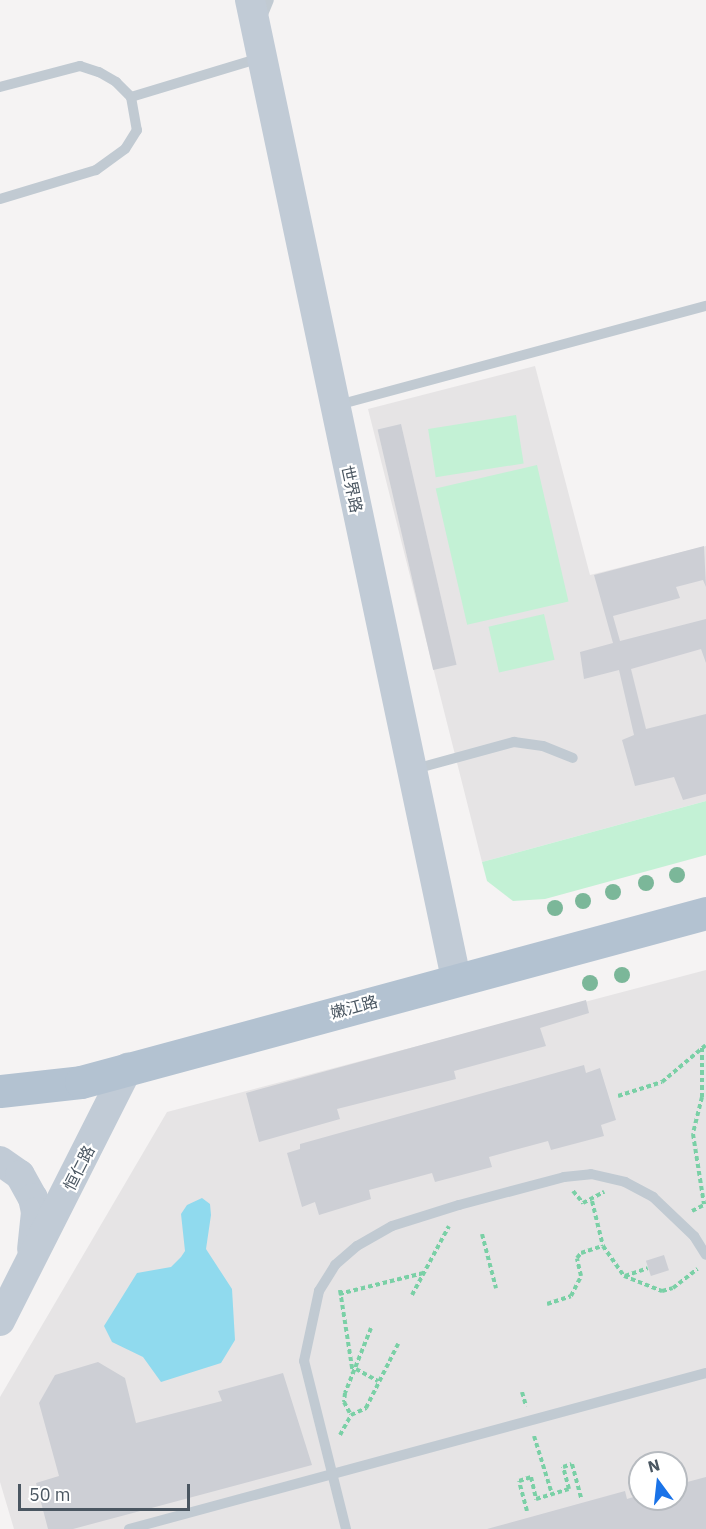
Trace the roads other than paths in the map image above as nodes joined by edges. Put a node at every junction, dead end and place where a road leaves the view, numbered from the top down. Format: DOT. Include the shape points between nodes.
graph roads {
  1 [pos="249,0"];
  2 [pos="269,0"];
  3 [pos="259,44"];
  4 [pos="0,87"];
  5 [pos="131,98"];
  6 [pos="0,199"];
  7 [pos="706,306"];
  8 [pos="334,406"];
  9 [pos="573,758"];
  10 [pos="412,770"];
  11 [pos="706,913"];
  12 [pos="456,978"];
  13 [pos="128,1068"];
  14 [pos="0,1091"];
  15 [pos="0,1161"];
  16 [pos="705,1251"];
  17 [pos="28,1267"];
  18 [pos="0,1321"];
  19 [pos="706,1373"];
  20 [pos="332,1476"];
  21 [pos="129,1529"];
  22 [pos="346,1529"];
  1 -- 3 [label="street, 世界路"];
  2 -- 3 [label="lane"];
  3 -- 5 [label="lane"];
  3 -- 8 [label="street, 世界路"];
  4 -- 5 [label="lane" via="80,66 116,82"];
  5 -- 6 [label="lane" via="137,130 125,149 96,170"];
  7 -- 8 [label="lane"];
  8 -- 10 [label="street, 世界路"];
  9 -- 10 [label="lane" via="543,746 514,742"];
  10 -- 12 [label="street, 世界路"];
  11 -- 12 [label="main road, 嫩江路"];
  12 -- 13 [label="main road, 嫩江路"];
  13 -- 14 [label="main road, 嫩江路" via="42,1089"];
  13 -- 17 [label="street, 恒仁路"];
  15 -- 17 [label="street, 恒仁路" via="20,1175 33,1198 35,1229"];
  16 -- 20 [label="lane" via="653,1197 625,1182 591,1174 507,1192 392,1226 357,1246 338,1262 316,1300 304,1361"];
  17 -- 18 [label="street, 恒仁路"];
  19 -- 20 [label="lane"];
  20 -- 21 [label="lane"];
  20 -- 22 [label="lane"];
}
